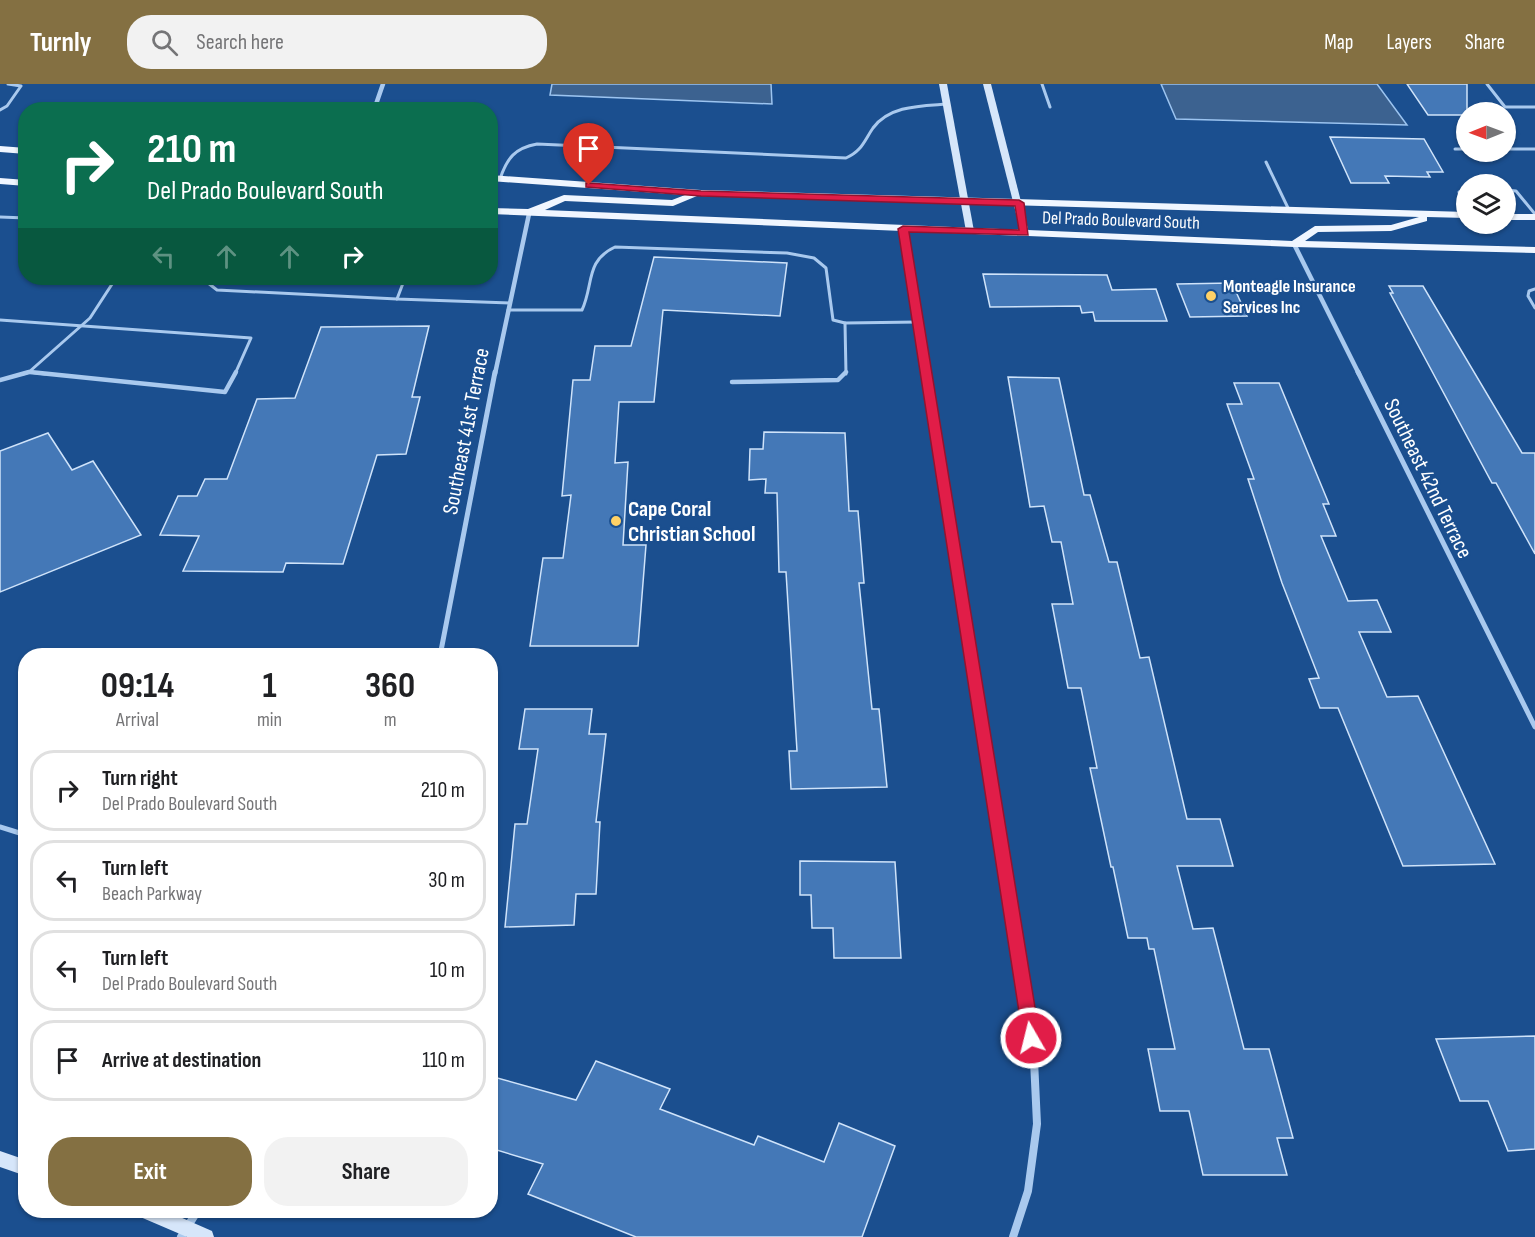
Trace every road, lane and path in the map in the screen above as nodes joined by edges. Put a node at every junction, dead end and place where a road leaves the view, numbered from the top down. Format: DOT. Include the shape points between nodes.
graph roads {
  1 [pos="8,84"];
  2 [pos="383,84"];
  3 [pos="943,84"];
  4 [pos="987,84"];
  5 [pos="1042,84"];
  6 [pos="1487,84"];
  7 [pos="377,102"];
  8 [pos="947,104"];
  9 [pos="1050,107"];
  10 [pos="1535,107"];
  11 [pos="0,110"];
  12 [pos="0,149"];
  13 [pos="1516,149"];
  14 [pos="1535,149"];
  15 [pos="18,150"];
  16 [pos="1266,162"];
  17 [pos="498,173"];
  18 [pos="498,179"];
  19 [pos="0,181"];
  20 [pos="18,182"];
  21 [pos="1516,191"];
  22 [pos="701,194"];
  23 [pos="964,201"];
  24 [pos="1019,203"];
  25 [pos="1290,210"];
  26 [pos="498,212"];
  27 [pos="529,214"];
  28 [pos="1438,215"];
  29 [pos="1456,215"];
  30 [pos="1535,216"];
  31 [pos="0,217"];
  32 [pos="1516,217"];
  33 [pos="18,218"];
  34 [pos="903,229"];
  35 [pos="970,231"];
  36 [pos="1024,233"];
  37 [pos="1294,244"];
  38 [pos="1535,250"];
  39 [pos="111,285"];
  40 [pos="211,285"];
  41 [pos="402,285"];
  42 [pos="1535,289"];
  43 [pos="397,299"];
  44 [pos="510,303"];
  45 [pos="1535,308"];
  46 [pos="508,310"];
  47 [pos="2,321"];
  48 [pos="918,322"];
  49 [pos="845,323"];
  50 [pos="82,325"];
  51 [pos="30,372"];
  52 [pos="0,380"];
  53 [pos="732,382"];
  54 [pos="442,648"];
  55 [pos="1535,727"];
  56 [pos="0,826"];
  57 [pos="18,832"];
  58 [pos="0,1159"];
  59 [pos="18,1165"];
  60 [pos="158,1218"];
  61 [pos="193,1218"];
  62 [pos="184,1233"];
  63 [pos="206,1237"];
  64 [pos="1013,1237"];
  1 -- 11 [label="lane" via="21,86"];
  2 -- 7 [label="street"];
  3 -- 8 [label="street"];
  4 -- 24 [label="street"];
  5 -- 9 [label="lane"];
  6 -- 10 [label="lane" via="1505,107"];
  8 -- 17 [label="lane" via="890,114 879,120 860,153 846,158 537,144 512,151"];
  8 -- 23 [label="street"];
  12 -- 15 [label="main road"];
  13 -- 14 [label="lane"];
  16 -- 25 [label="lane"];
  18 -- 22 [label="main road, Del Prado Boulevard South"];
  19 -- 20 [label="main road"];
  21 -- 30 [label="lane"];
  22 -- 23 [label="main road, Del Prado Boulevard South"];
  22 -- 27 [label="main road" via="673,203 564,198"];
  23 -- 24 [label="main road, Del Prado Boulevard South"];
  23 -- 35 [label="street"];
  24 -- 25 [label="main road, Del Prado Boulevard South"];
  24 -- 36 [label="street"];
  25 -- 28 [label="main road, Del Prado Boulevard South"];
  26 -- 27 [label="main road, Del Prado Boulevard South"];
  27 -- 34 [label="main road, Del Prado Boulevard South"];
  27 -- 44 [label="street, Southeast 41st Terrace"];
  28 -- 29 [label="main road, Del Prado Boulevard South"];
  28 -- 37 [label="main road" via="1391,228 1315,229"];
  30 -- 32 [label="main road"];
  31 -- 33 [label="lane"];
  34 -- 35 [label="main road, Del Prado Boulevard South"];
  34 -- 48 [label="street"];
  35 -- 36 [label="main road, Del Prado Boulevard South"];
  36 -- 37 [label="main road, Del Prado Boulevard South"];
  37 -- 38 [label="main road, Del Prado Boulevard South"];
  37 -- 55 [label="street, Southeast 42nd Terrace"];
  39 -- 50 [label="lane"];
  40 -- 43 [label="lane" via="217,290"];
  41 -- 43 [label="lane"];
  42 -- 45 [label="lane" via="1528,296"];
  43 -- 44 [label="lane"];
  44 -- 46 [label="street, Southeast 41st Terrace"];
  46 -- 49 [label="lane" via="582,310 595,259 600,252 615,247 813,257 826,268 833,320"];
  46 -- 54 [label="street, Southeast 41st Terrace"];
  47 -- 50 [label="lane"];
  48 -- 49 [label="lane"];
  48 -- 64 [label="street" via="1034,1060 1037,1124 1028,1191"];
  49 -- 53 [label="lane" via="846,374 838,380"];
  50 -- 51 [label="lane"];
  50 -- 51 [label="lane" via="251,338 225,392"];
  51 -- 52 [label="lane"];
  56 -- 57 [label="lane"];
  58 -- 59 [label="street"];
  60 -- 62 [label="street"];
  61 -- 62 [label="street"];
  62 -- 63 [label="street"];
}
